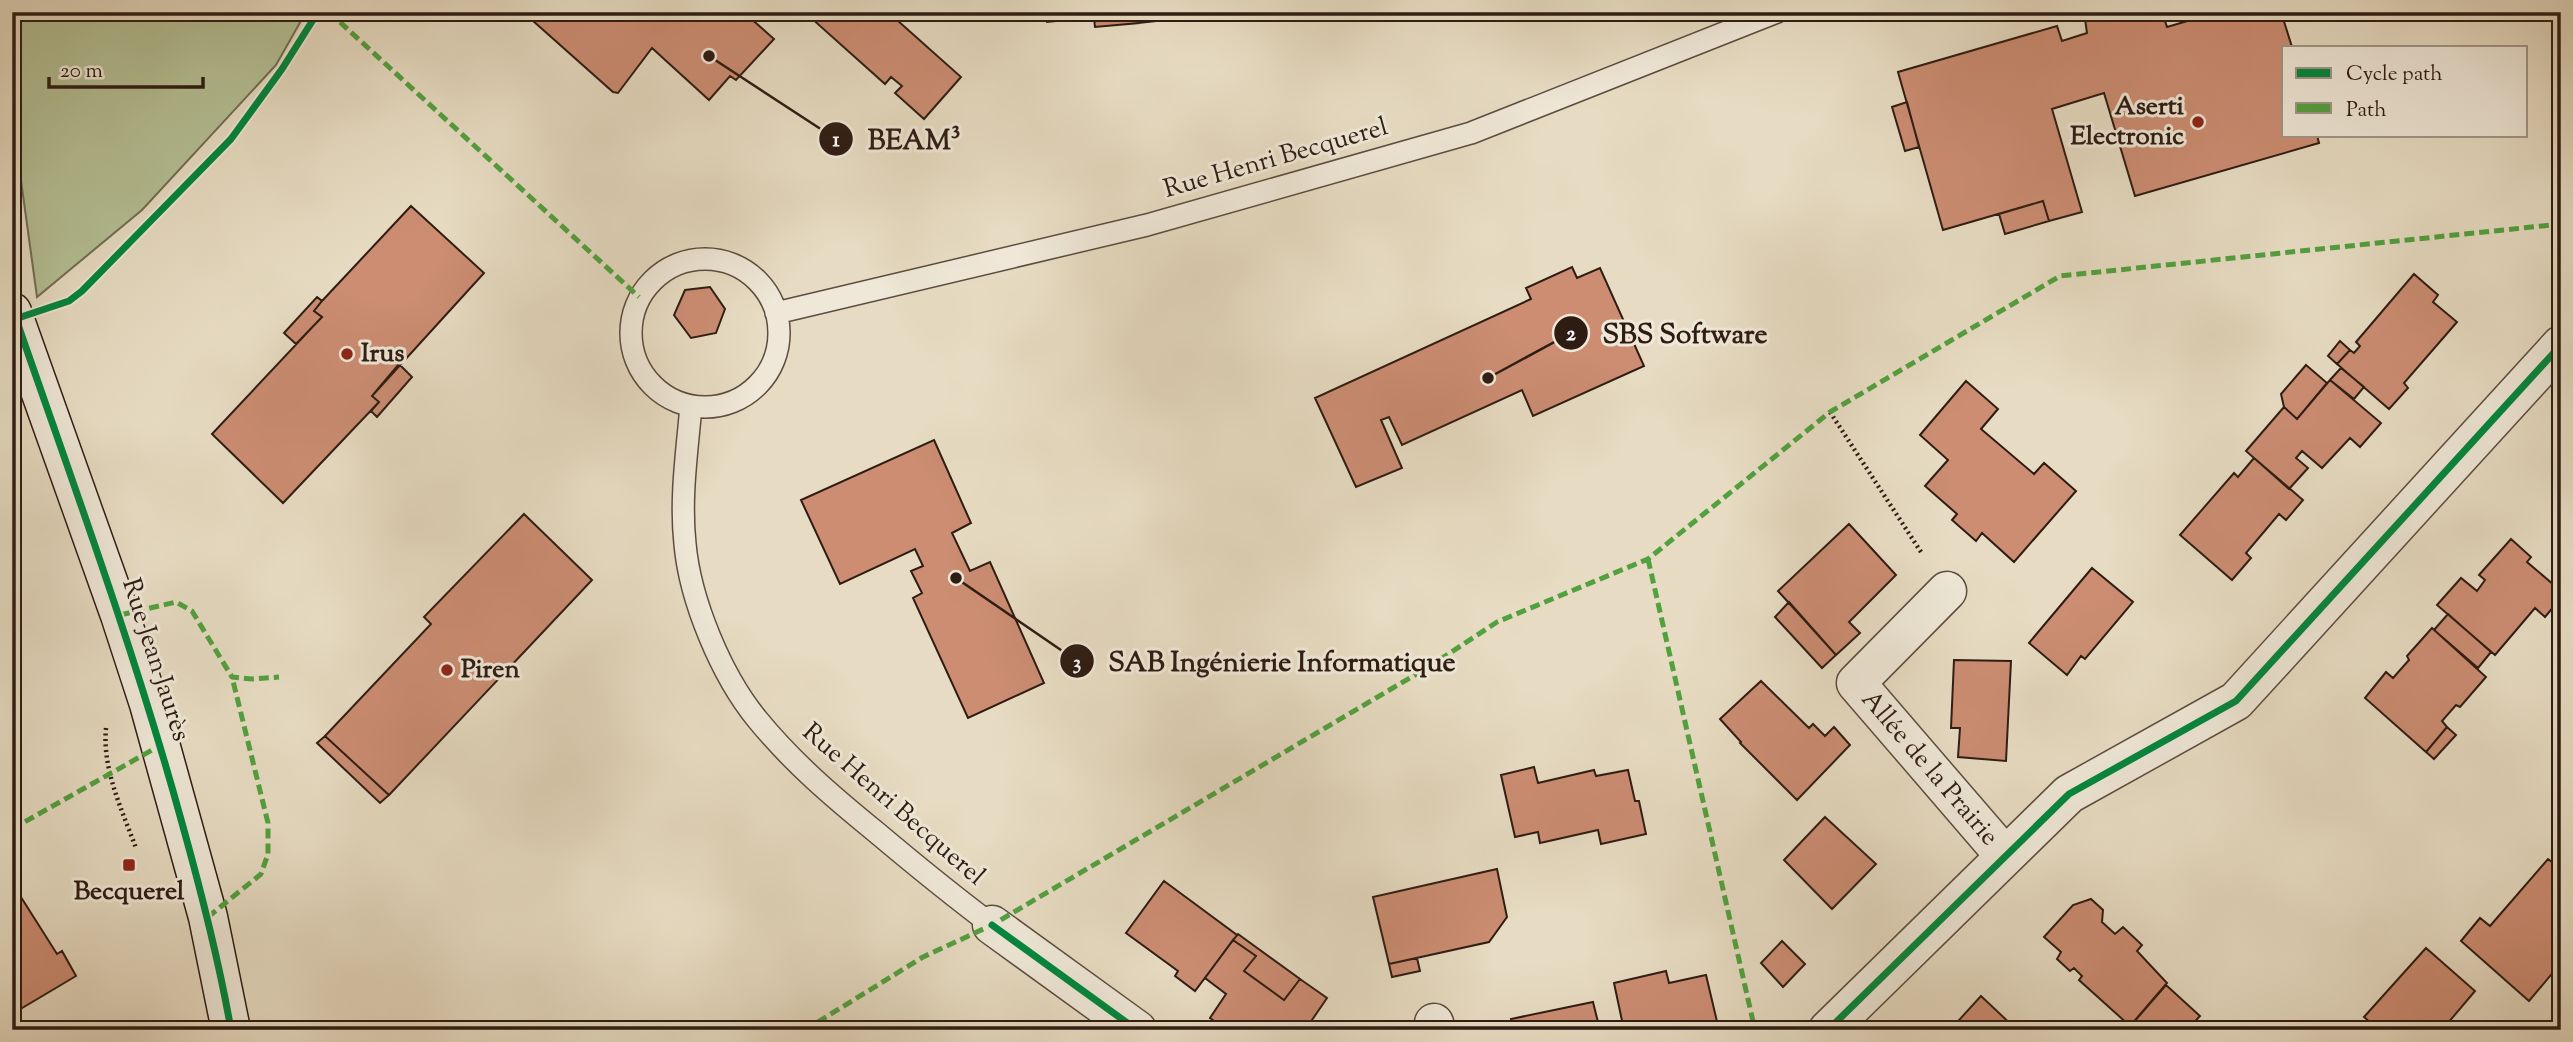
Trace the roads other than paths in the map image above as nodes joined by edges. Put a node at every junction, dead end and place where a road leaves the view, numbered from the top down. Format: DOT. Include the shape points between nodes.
graph roads {
  1 [pos="1777,12"];
  2 [pos="13,311"];
  3 [pos="776,313"];
  4 [pos="2561,345"];
  5 [pos="691,407"];
  6 [pos="1947,591"];
  7 [pos="2005,856"];
  8 [pos="992,925"];
  9 [pos="231,1030"];
  10 [pos="1137,1030"];
  11 [pos="1828,1030"];
  1 -- 3 [label="lane, Rue Henri Becquerel" via="1471,133 1147,225"];
  2 -- 9 [label="street, Rue Jean Jaurès" via="149,704 208,917"];
  3 -- 5 [label="lane" via="776,355 752,391 713,407"];
  3 -- 5 [label="lane" via="757,280 723,261 684,262 651,281 631,318 630,341 637,364 650,384 669,399"];
  4 -- 7 [label="street" via="2236,701 2069,794"];
  5 -- 8 [label="lane, Rue Henri Becquerel" via="682,507 685,547 693,589 731,679 755,717 824,790"];
  6 -- 7 [label="street, Allée de la Prairie" via="1856,683"];
  7 -- 11 [label="street"];
  8 -- 10 [label="street"];
}
